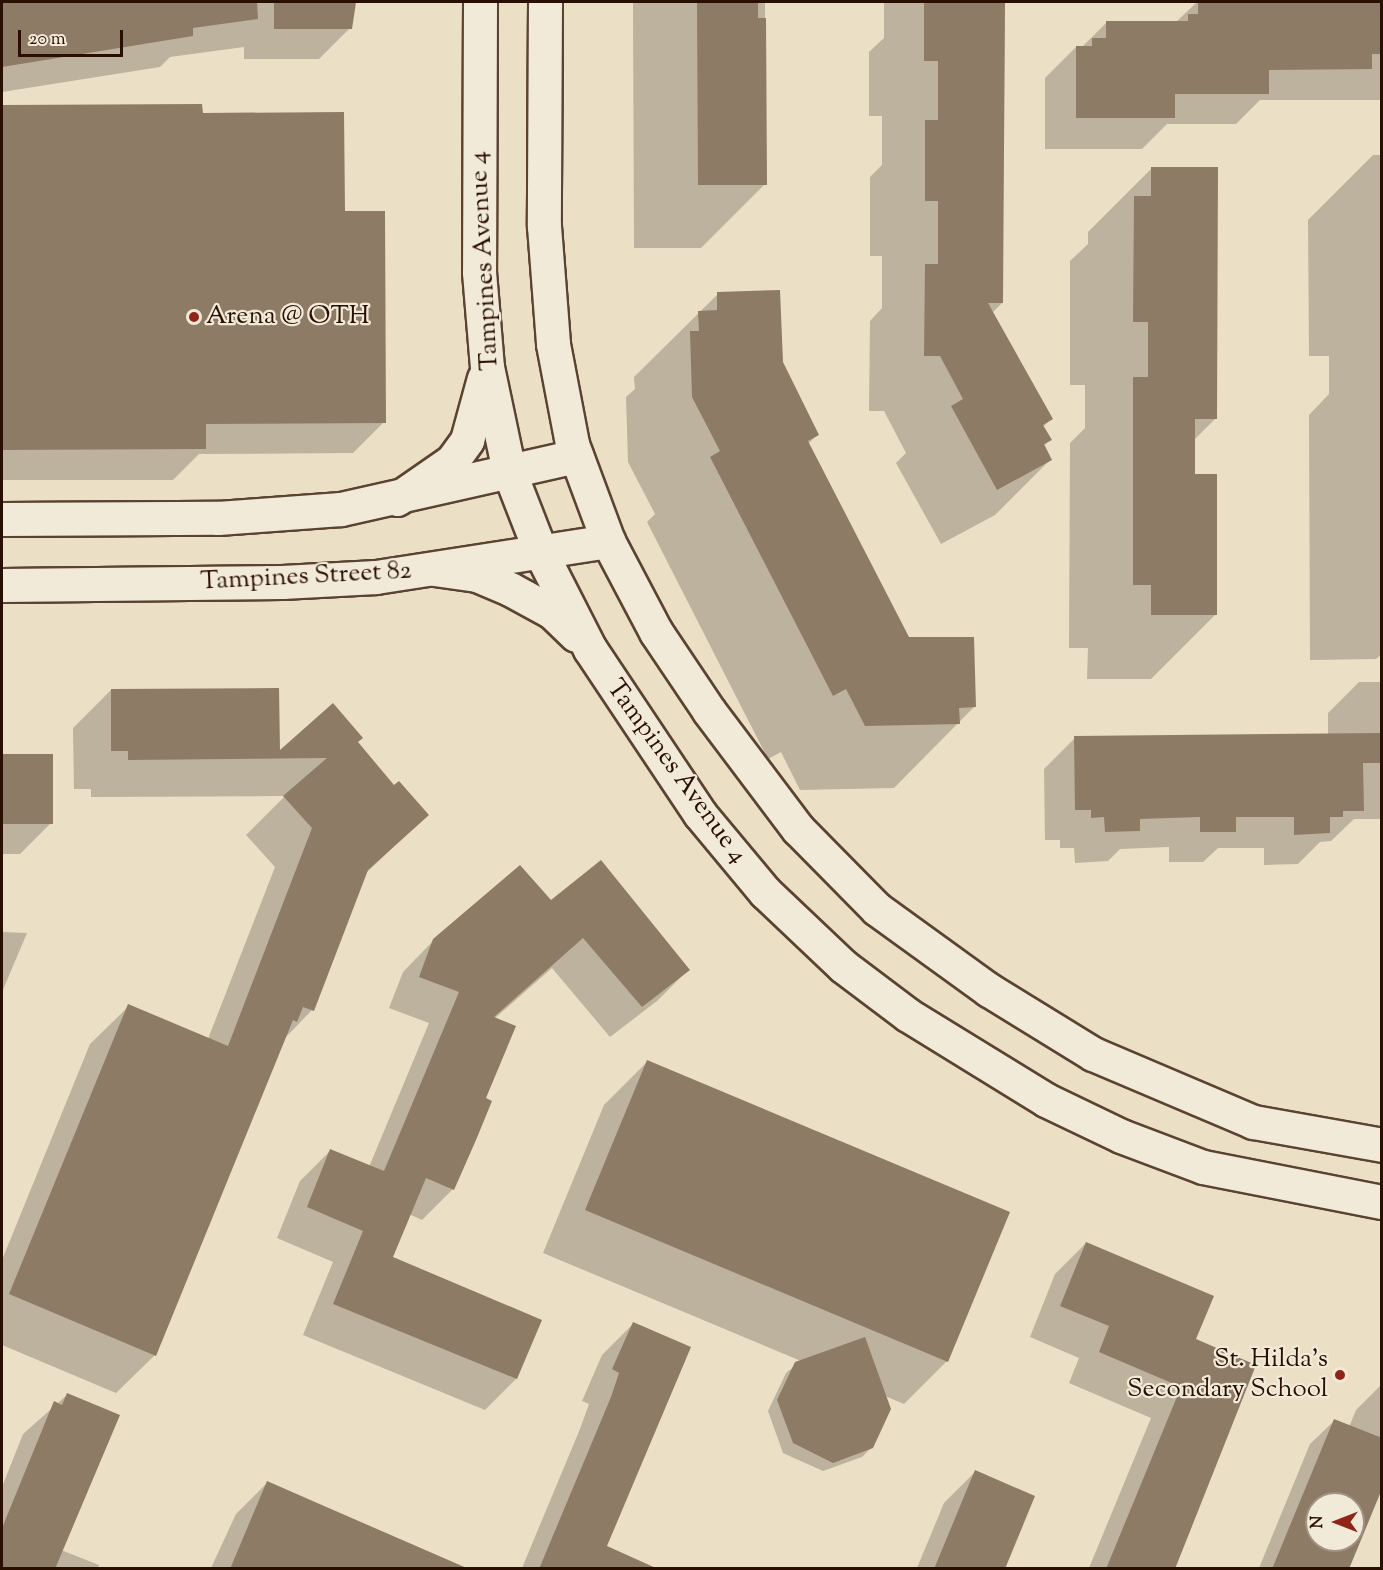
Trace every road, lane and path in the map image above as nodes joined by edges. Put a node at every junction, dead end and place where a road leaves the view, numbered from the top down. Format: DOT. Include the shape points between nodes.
graph roads {
  1 [pos="480,2"];
  2 [pos="545,2"];
  3 [pos="487,367"];
  4 [pos="576,456"];
  5 [pos="509,471"];
  6 [pos="397,499"];
  7 [pos="2,519"];
  8 [pos="608,541"];
  9 [pos="541,553"];
  10 [pos="434,570"];
  11 [pos="2,585"];
  12 [pos="590,649"];
  13 [pos="1382,1145"];
  14 [pos="1382,1202"];
  1 -- 3 [label="main road, Tampines Avenue 4" via="479,272"];
  2 -- 4 [label="main road" via="546,264 553,344"];
  3 -- 5 [label="main road, Tampines Avenue 4"];
  3 -- 6 [label="main road" via="467,440 452,461"];
  4 -- 5 [label="main road"];
  4 -- 8 [label="main road"];
  5 -- 6 [label="main road"];
  5 -- 9 [label="main road, Tampines Avenue 4"];
  6 -- 7 [label="main road" via="341,509 218,518"];
  8 -- 9 [label="main road, Tampines Street 82"];
  8 -- 13 [label="main road" via="656,632 709,711 798,829 877,909 989,990 1094,1054 1254,1122"];
  9 -- 10 [label="main road, Tampines Street 82"];
  9 -- 12 [label="main road, Tampines Avenue 4"];
  10 -- 11 [label="main road, Tampines Street 82" via="282,582"];
  10 -- 12 [label="main road" via="477,575 510,589 552,612"];
  12 -- 14 [label="main road, Tampines Avenue 4" via="686,795 765,892 843,966 908,1015 1046,1100 1121,1136 1203,1167"];
}
